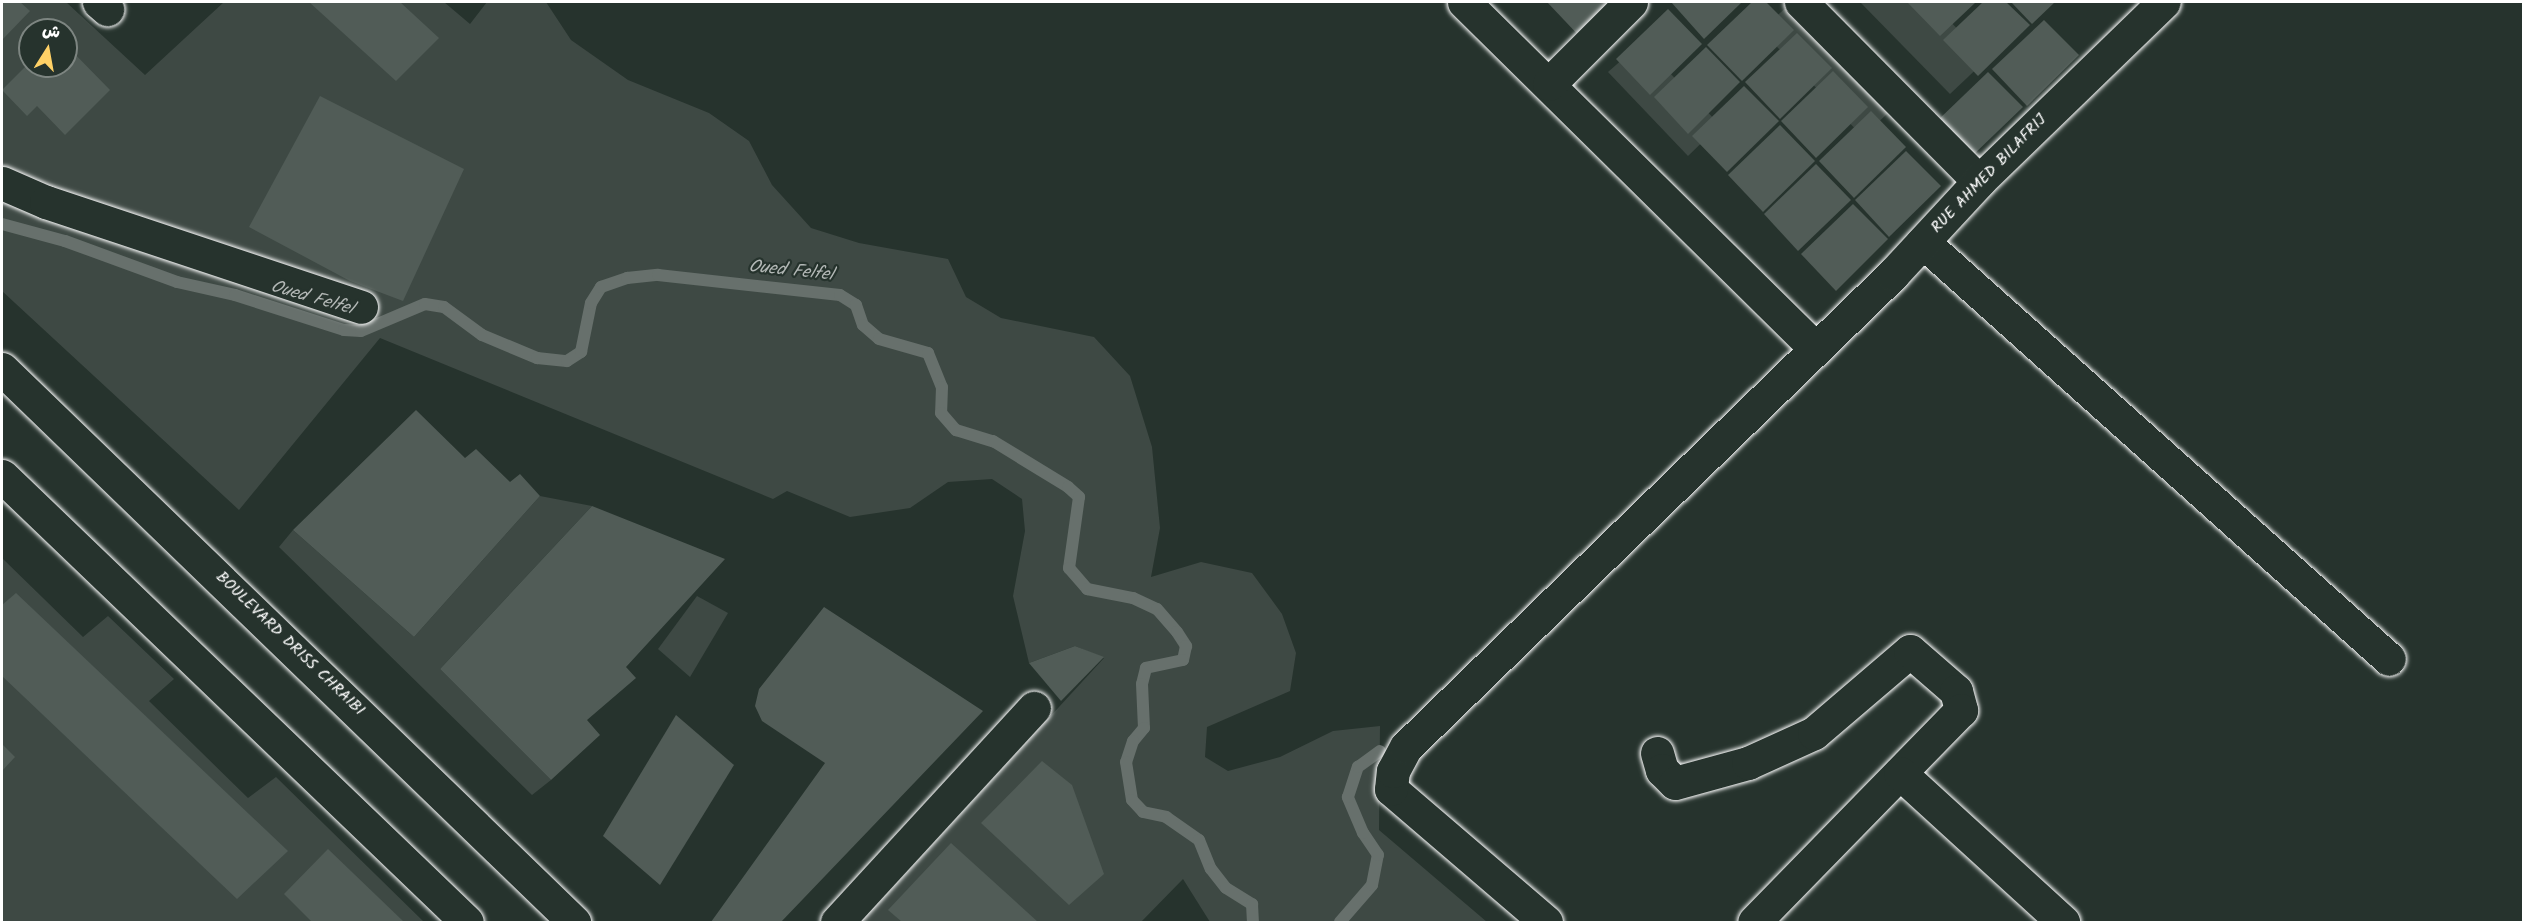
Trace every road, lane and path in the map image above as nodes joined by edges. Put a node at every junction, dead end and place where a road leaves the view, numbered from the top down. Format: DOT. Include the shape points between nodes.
graph roads {
  1 [pos="1464,2"];
  2 [pos="1631,2"];
  3 [pos="1801,2"];
  4 [pos="2158,4"];
  5 [pos="1549,84"];
  6 [pos="1979,181"];
  7 [pos="2,183"];
  8 [pos="1923,242"];
  9 [pos="362,307"];
  10 [pos="1816,349"];
  11 [pos="2,369"];
  12 [pos="2,476"];
  13 [pos="2388,659"];
  14 [pos="1034,708"];
  15 [pos="1657,753"];
  16 [pos="1900,773"];
  17 [pos="467,922"];
  18 [pos="574,922"];
  19 [pos="837,922"];
  20 [pos="1546,922"];
  21 [pos="1754,922"];
  22 [pos="2063,922"];
  1 -- 5 [label="street"];
  2 -- 5 [label="street"];
  3 -- 6 [label="street"];
  4 -- 6 [label="street, RUE AHMED BILAFRIJ"];
  5 -- 10 [label="street"];
  6 -- 8 [label="street, RUE AHMED BILAFRIJ"];
  7 -- 9 [label="street" via="46,202"];
  8 -- 10 [label="street, RUE AHMED BILAFRIJ"];
  8 -- 13 [label="street"];
  10 -- 20 [label="street, RUE AHMED BILAFRIJ" via="1406,747 1394,771 1391,789"];
  11 -- 18 [label="street, BOULEVARD DRISS CHRAIBI"];
  12 -- 17 [label="street"];
  14 -- 19 [label="street"];
  15 -- 16 [label="street" via="1662,770 1675,783 1748,763 1814,733 1910,651 1956,691 1961,710"];
  16 -- 21 [label="street"];
  16 -- 22 [label="street"];
}
